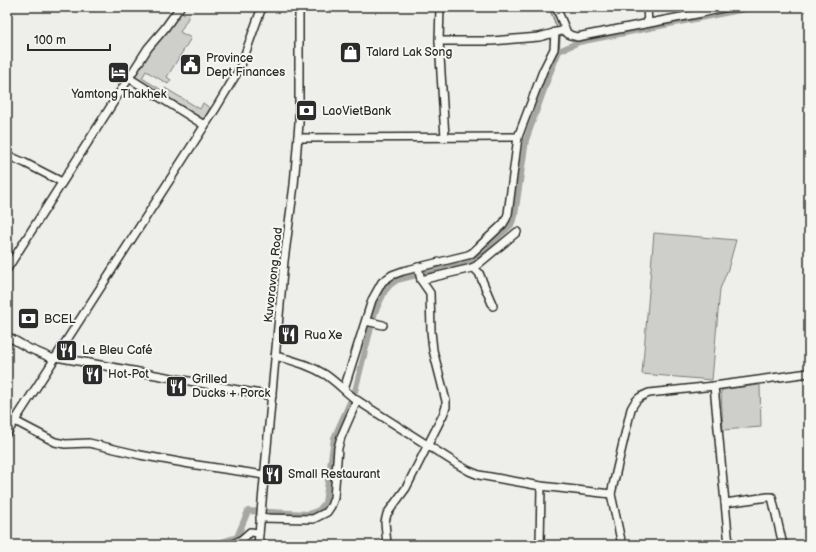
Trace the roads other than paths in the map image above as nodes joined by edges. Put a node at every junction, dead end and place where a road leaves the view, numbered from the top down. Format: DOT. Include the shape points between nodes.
graph roads {
  1 [pos="180,7"];
  2 [pos="262,7"];
  3 [pos="299,7"];
  4 [pos="440,7"];
  5 [pos="556,7"];
  6 [pos="647,7"];
  7 [pos="727,7"];
  8 [pos="702,10"];
  9 [pos="648,23"];
  10 [pos="565,30"];
  11 [pos="554,32"];
  12 [pos="438,40"];
  13 [pos="129,78"];
  14 [pos="204,125"];
  15 [pos="518,137"];
  16 [pos="298,138"];
  17 [pos="445,138"];
  18 [pos="7,155"];
  19 [pos="62,182"];
  20 [pos="517,232"];
  21 [pos="418,267"];
  22 [pos="472,268"];
  23 [pos="7,269"];
  24 [pos="421,280"];
  25 [pos="493,306"];
  26 [pos="366,321"];
  27 [pos="383,325"];
  28 [pos="7,336"];
  29 [pos="276,356"];
  30 [pos="55,358"];
  31 [pos="809,373"];
  32 [pos="714,386"];
  33 [pos="346,391"];
  34 [pos="272,396"];
  35 [pos="357,400"];
  36 [pos="15,421"];
  37 [pos="7,432"];
  38 [pos="428,445"];
  39 [pos="264,475"];
  40 [pos="541,486"];
  41 [pos="611,494"];
  42 [pos="724,503"];
  43 [pos="260,517"];
  44 [pos="259,533"];
  45 [pos="258,544"];
  46 [pos="230,545"];
  47 [pos="268,545"];
  48 [pos="387,545"];
  49 [pos="540,545"];
  50 [pos="622,545"];
  51 [pos="729,545"];
  52 [pos="783,545"];
  1 -- 13 [label="street" via="148,48"];
  2 -- 14 [label="street" via="240,68"];
  3 -- 16 [label="street, Kuvoravong Road"];
  4 -- 12 [label="street"];
  5 -- 10 [label="street"];
  6 -- 9 [label="street"];
  7 -- 8 [label="street"];
  8 -- 9 [label="street"];
  9 -- 10 [label="street" via="577,37"];
  10 -- 11 [label="street"];
  11 -- 12 [label="street" via="539,37 492,41"];
  11 -- 15 [label="street" via="554,49"];
  12 -- 17 [label="street"];
  13 -- 14 [label="street"];
  13 -- 19 [label="street"];
  14 -- 30 [label="street"];
  15 -- 17 [label="street"];
  15 -- 21 [label="street" via="508,214 503,224 472,253"];
  16 -- 17 [label="street"];
  16 -- 29 [label="street, Kuvoravong Road"];
  18 -- 19 [label="street"];
  19 -- 23 [label="street"];
  20 -- 22 [label="street"];
  21 -- 24 [label="street"];
  21 -- 26 [label="street" via="392,275 382,282 372,300"];
  22 -- 24 [label="street"];
  22 -- 25 [label="street" via="479,273"];
  24 -- 38 [label="street" via="430,293 433,350 446,400 443,415"];
  26 -- 27 [label="street"];
  26 -- 33 [label="street"];
  28 -- 30 [label="street" via="28,348"];
  29 -- 33 [label="street" via="307,365 326,375"];
  29 -- 34 [label="street, Kuvoravong Road"];
  30 -- 34 [label="street"];
  30 -- 36 [label="street"];
  31 -- 32 [label="street"];
  32 -- 41 [label="street" via="649,393 634,402"];
  32 -- 42 [label="street"];
  33 -- 35 [label="street"];
  34 -- 39 [label="street, Kuvoravong Road"];
  35 -- 38 [label="street"];
  35 -- 43 [label="street" via="338,448 334,498 327,512 313,519"];
  36 -- 37 [label="street"];
  36 -- 39 [label="street" via="55,442 88,443 140,455"];
  38 -- 40 [label="street" via="479,475"];
  38 -- 48 [label="street" via="406,488 387,514"];
  39 -- 43 [label="street, Kuvoravong Road"];
  40 -- 41 [label="street"];
  40 -- 49 [label="street"];
  41 -- 50 [label="street"];
  42 -- 51 [label="street"];
  42 -- 52 [label="street" via="772,497"];
  43 -- 44 [label="street, Kuvoravong Road"];
  44 -- 45 [label="street, Kuvoravong Road"];
  44 -- 46 [label="street" via="250,532"];
  45 -- 47 [label="street"];
}
